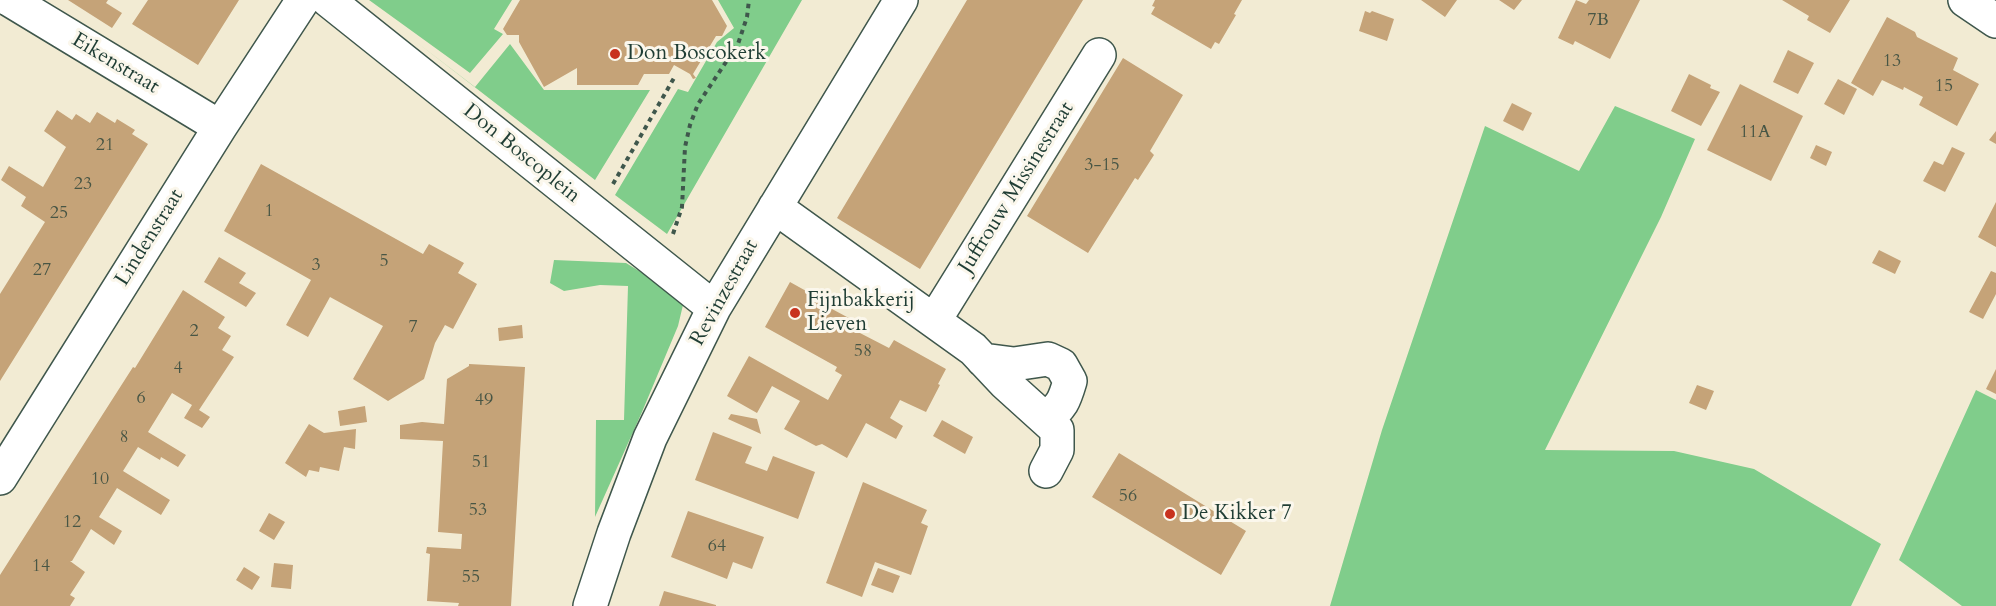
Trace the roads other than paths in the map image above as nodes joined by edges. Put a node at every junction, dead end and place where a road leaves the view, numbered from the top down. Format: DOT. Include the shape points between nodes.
graph roads {
  1 [pos="10,0"];
  2 [pos="303,0"];
  3 [pos="328,0"];
  4 [pos="901,0"];
  5 [pos="1965,0"];
  6 [pos="1996,21"];
  7 [pos="1099,55"];
  8 [pos="220,127"];
  9 [pos="775,207"];
  10 [pos="714,308"];
  11 [pos="934,321"];
  12 [pos="983,360"];
  13 [pos="1045,417"];
  14 [pos="1046,471"];
  15 [pos="0,478"];
  16 [pos="590,606"];
  1 -- 8 [label="street, Eikenstraat"];
  2 -- 8 [label="street, Lindenstraat"];
  3 -- 10 [label="street, Don Boscoplein"];
  4 -- 9 [label="street, Revinzestraat"];
  5 -- 6 [label="street"];
  7 -- 11 [label="street, Juffrouw Missinestraat"];
  8 -- 15 [label="street, Lindenstraat"];
  9 -- 10 [label="street, Revinzestraat"];
  9 -- 11 [label="street"];
  10 -- 16 [label="street, Revinzestraat" via="650,438"];
  11 -- 12 [label="street"];
  12 -- 13 [label="street"];
  12 -- 13 [label="street" via="1014,364 1048,359 1061,365 1070,381 1066,394 1061,408"];
  13 -- 14 [label="street" via="1057,430 1058,450"];
}
